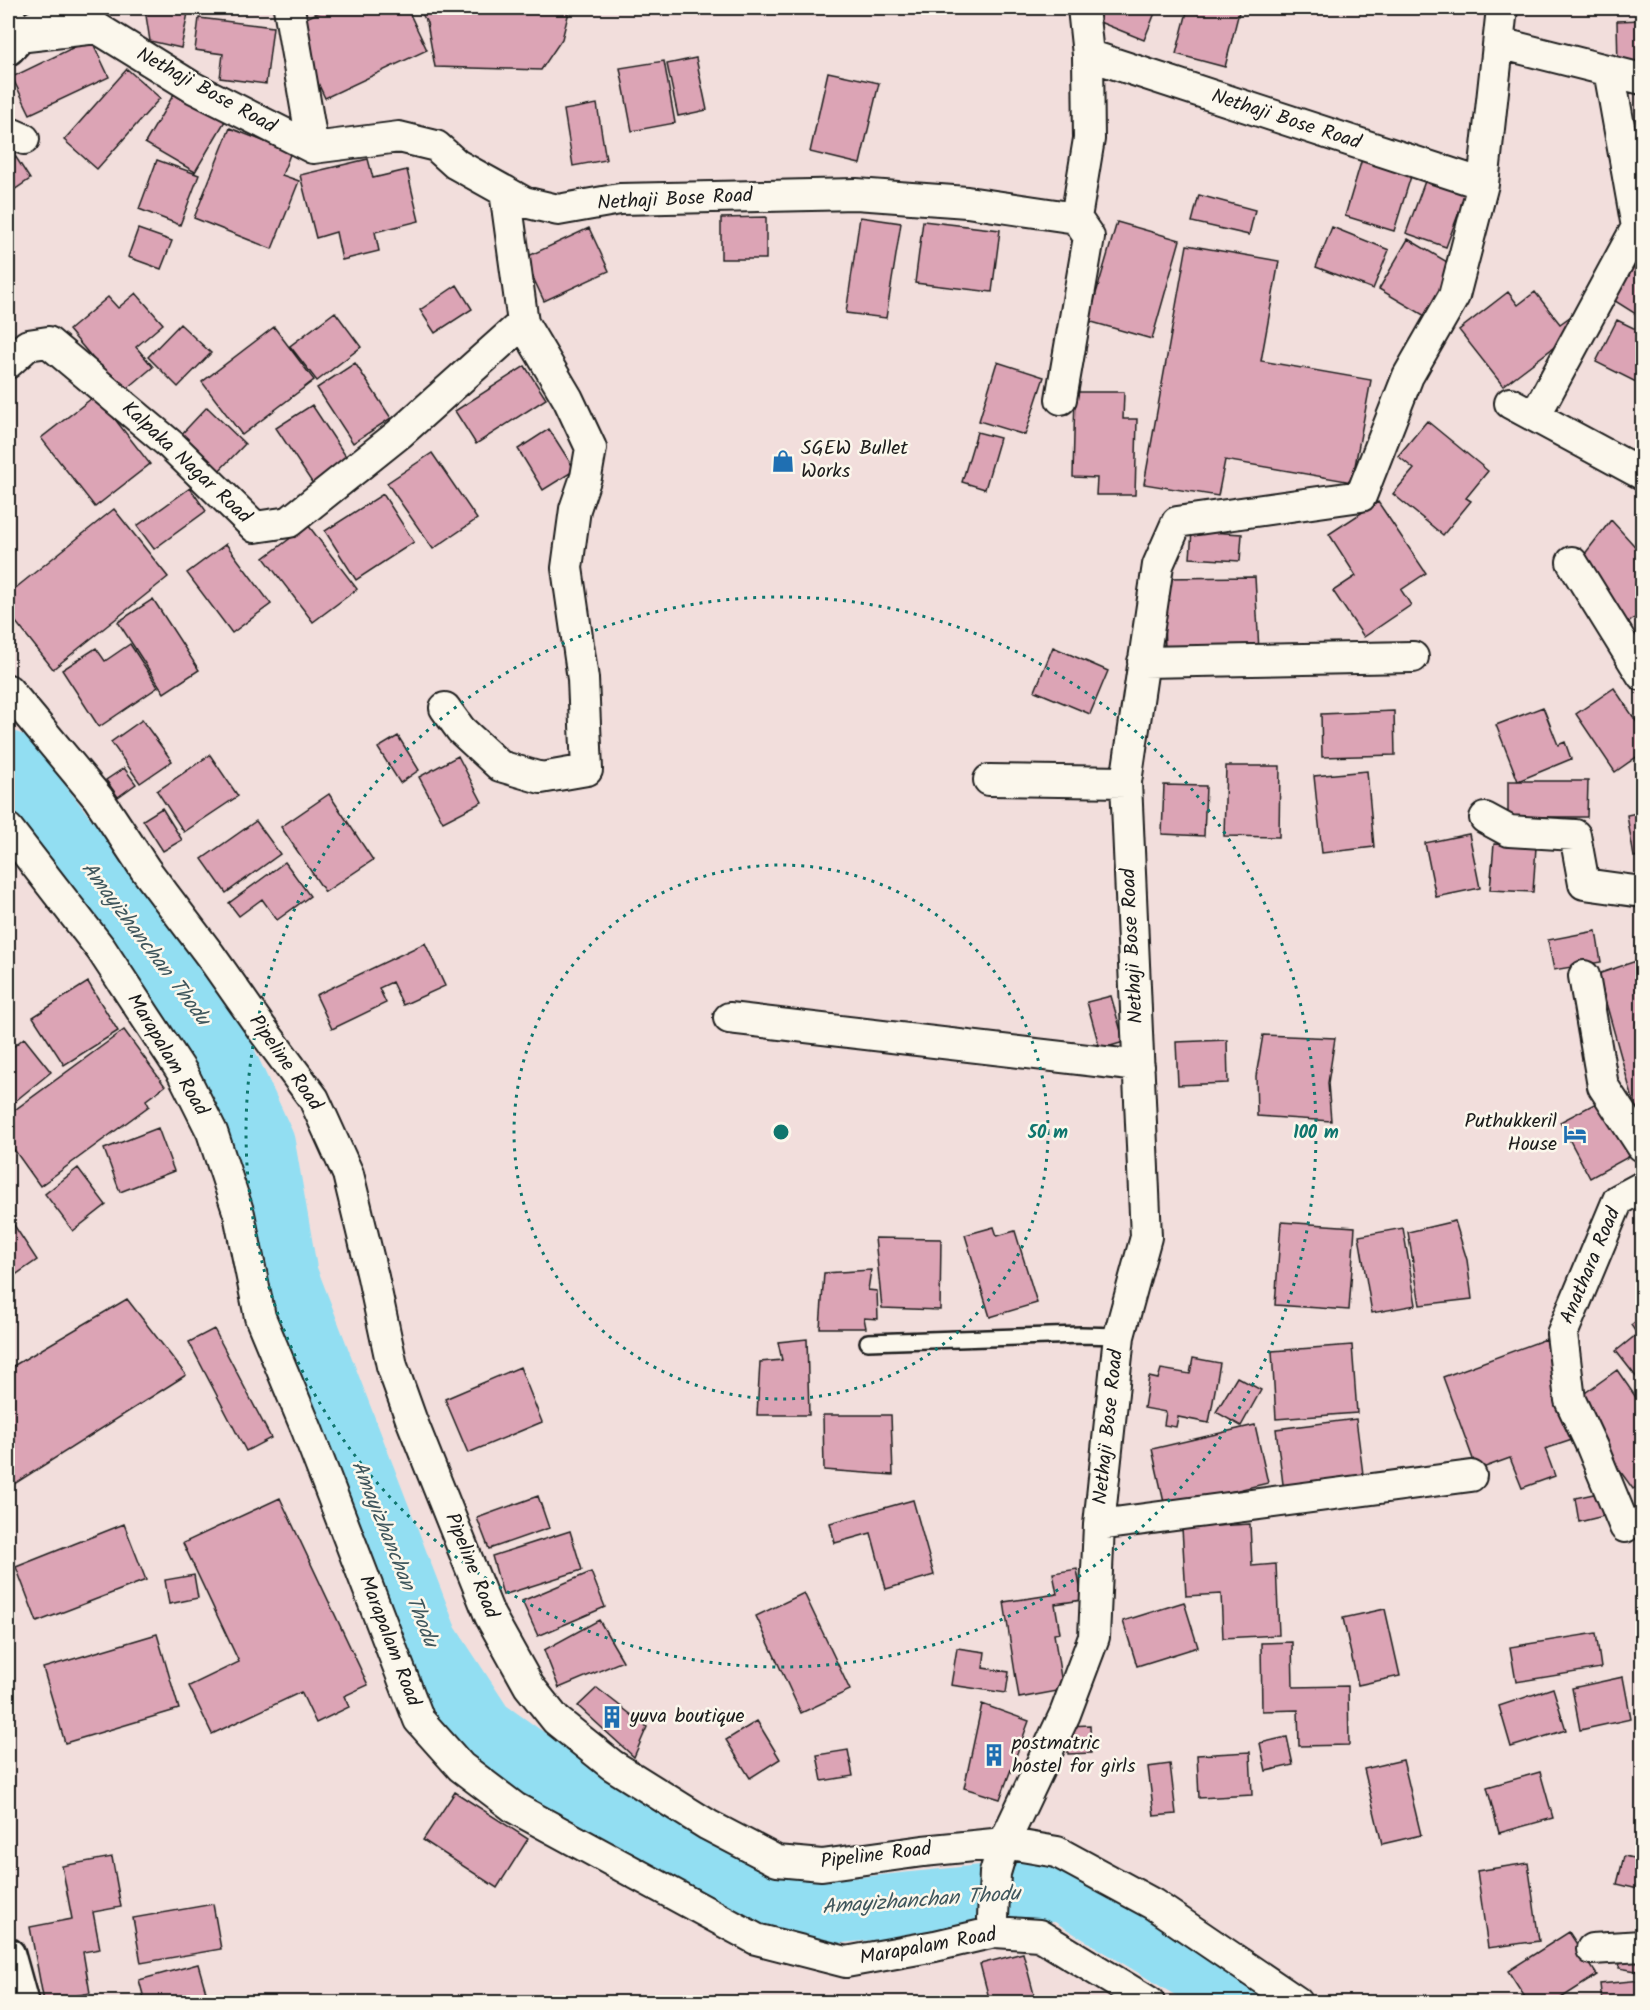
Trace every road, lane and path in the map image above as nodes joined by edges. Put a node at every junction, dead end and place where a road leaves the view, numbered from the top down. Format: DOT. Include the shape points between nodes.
graph roads {
  1 [pos="70,8"];
  2 [pos="289,8"];
  3 [pos="1083,8"];
  4 [pos="1502,8"];
  5 [pos="11,32"];
  6 [pos="1499,43"];
  7 [pos="1088,56"];
  8 [pos="1609,70"];
  9 [pos="1642,79"];
  10 [pos="313,148"];
  11 [pos="1483,184"];
  12 [pos="505,191"];
  13 [pos="1076,218"];
  14 [pos="523,323"];
  15 [pos="8,363"];
  16 [pos="1061,399"];
  17 [pos="1642,474"];
  18 [pos="1572,562"];
  19 [pos="1413,657"];
  20 [pos="1143,662"];
  21 [pos="1642,675"];
  22 [pos="8,690"];
  23 [pos="446,708"];
  24 [pos="989,780"];
  25 [pos="1126,782"];
  26 [pos="1485,818"];
  27 [pos="8,829"];
  28 [pos="1642,892"];
  29 [pos="1584,976"];
  30 [pos="729,1018"];
  31 [pos="1139,1066"];
  32 [pos="1642,1146"];
  33 [pos="1642,1186"];
  34 [pos="1119,1336"];
  35 [pos="868,1342"];
  36 [pos="1471,1476"];
  37 [pos="1099,1525"];
  38 [pos="1625,1527"];
  39 [pos="1004,1843"];
  40 [pos="994,1925"];
  41 [pos="1642,1946"];
  42 [pos="1592,1949"];
  43 [pos="8,1955"];
  44 [pos="21,2002"];
  45 [pos="1149,2002"];
  46 [pos="1297,2002"];
  1 -- 5 [label="main road"];
  2 -- 10 [label="street"];
  3 -- 7 [label="street"];
  4 -- 6 [label="street, Nethaji Bose Road"];
  5 -- 10 [label="street, Nethaji Bose Road" via="97,28 194,88"];
  6 -- 8 [label="street"];
  6 -- 11 [label="street, Nethaji Bose Road"];
  7 -- 11 [label="street, Nethaji Bose Road"];
  7 -- 13 [label="street" via="1089,139"];
  8 -- 9 [label="street"];
  8 -- 17 [label="street" via="1637,227 1522,409"];
  10 -- 12 [label="street, Nethaji Bose Road" via="399,137 436,146 456,164"];
  11 -- 20 [label="street, Nethaji Bose Road" via="1454,296 1408,376 1361,496 1177,522 1158,565"];
  12 -- 13 [label="street, Nethaji Bose Road" via="524,202 558,210 620,198 856,194 967,202"];
  12 -- 14 [label="street"];
  13 -- 16 [label="street" via="1089,237"];
  14 -- 15 [label="street, Kalpaka Nagar Road" via="424,412 289,522 255,527 171,445 48,342 28,345"];
  14 -- 23 [label="street" via="568,399 591,448 575,509 567,568 583,679 587,770 541,778 500,766 461,730"];
  18 -- 21 [label="street"];
  19 -- 20 [label="street"];
  20 -- 25 [label="street, Nethaji Bose Road"];
  22 -- 39 [label="street, Pipeline Road" via="98,798 145,869 314,1099 348,1174 392,1366 411,1419 490,1616 529,1686 556,1720 612,1765 708,1825 777,1861 822,1865"];
  24 -- 25 [label="street"];
  25 -- 31 [label="street, Nethaji Bose Road"];
  26 -- 28 [label="street" via="1509,831 1575,835 1584,884"];
  27 -- 40 [label="street, Marapalam Road" via="101,950 182,1072 212,1132 239,1214 260,1317 419,1720 461,1767 515,1808 756,1939 846,1962 935,1946"];
  29 -- 32 [label="street" via="1603,1086"];
  30 -- 31 [label="street"];
  31 -- 34 [label="street, Nethaji Bose Road" via="1146,1237"];
  33 -- 38 [label="street, Anathara Road" via="1617,1200 1562,1334 1569,1400"];
  34 -- 35 [label="lane"];
  34 -- 37 [label="street, Nethaji Bose Road"];
  36 -- 37 [label="street"];
  37 -- 39 [label="street, Nethaji Bose Road" via="1094,1637 1065,1714"];
  39 -- 40 [label="street, Nethaji Bose Road" via="995,1873"];
  39 -- 46 [label="street, Pipeline Road" via="1056,1852 1153,1904"];
  40 -- 45 [label="street, Marapalam Road" via="1040,1935"];
  41 -- 42 [label="street"];
  43 -- 44 [label="main road"];
}
